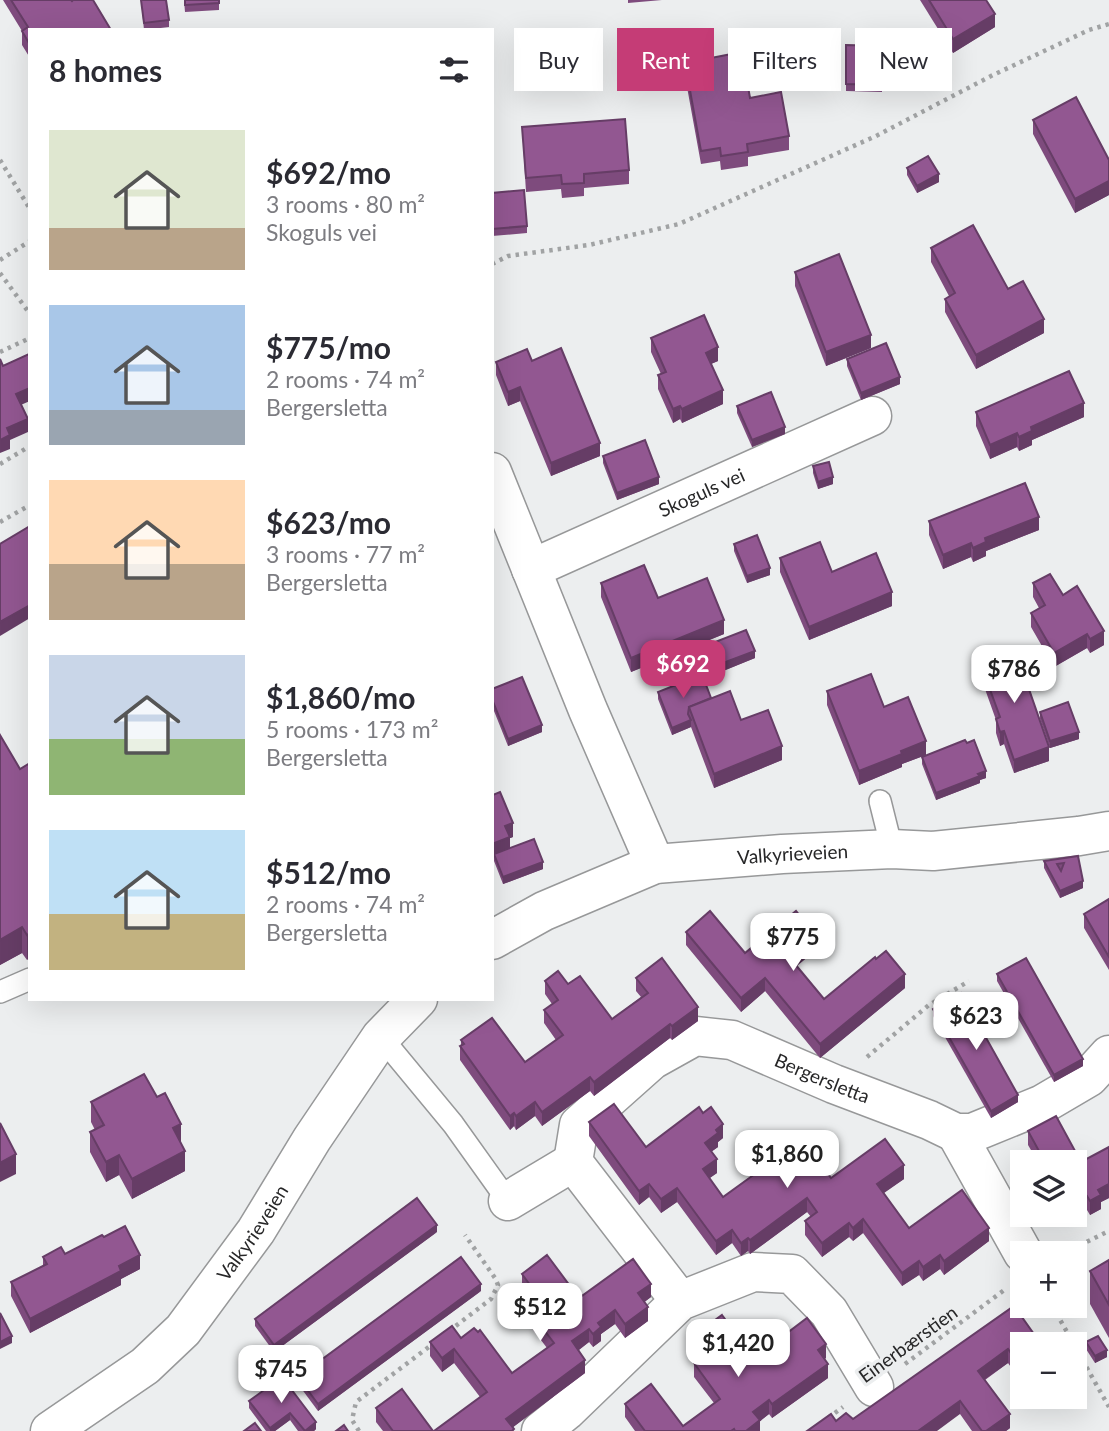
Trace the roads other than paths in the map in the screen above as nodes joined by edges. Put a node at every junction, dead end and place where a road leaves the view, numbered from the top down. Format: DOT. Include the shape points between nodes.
graph roads {
  1 [pos="872,416"];
  2 [pos="494,477"];
  3 [pos="531,569"];
  4 [pos="880,801"];
  5 [pos="1109,831"];
  6 [pos="892,849"];
  7 [pos="655,864"];
  8 [pos="494,939"];
  9 [pos="28,980"];
  10 [pos="0,992"];
  11 [pos="416,1001"];
  12 [pos="381,1037"];
  13 [pos="1109,1055"];
  14 [pos="956,1133"];
  15 [pos="573,1162"];
  16 [pos="508,1201"];
  17 [pos="1010,1253"];
  18 [pos="680,1301"];
  19 [pos="874,1387"];
  20 [pos="50,1431"];
  21 [pos="541,1431"];
  1 -- 3 [label="street, Skoguls vei"];
  2 -- 3 [label="street"];
  3 -- 7 [label="street"];
  4 -- 6 [label="lane"];
  5 -- 6 [label="street, Valkyrieveien" via="933,851"];
  6 -- 7 [label="street, Valkyrieveien"];
  7 -- 8 [label="street, Valkyrieveien" via="544,911"];
  9 -- 10 [label="lane"];
  11 -- 12 [label="street, Valkyrieveien"];
  12 -- 16 [label="lane" via="453,1124"];
  12 -- 20 [label="street, Valkyrieveien" via="256,1231 183,1330 145,1366"];
  13 -- 14 [label="street" via="1089,1077 1043,1104 972,1133"];
  14 -- 15 [label="street, Bergersletta" via="732,1040 695,1036 652,1060 579,1125"];
  14 -- 17 [label="street"];
  15 -- 16 [label="street"];
  15 -- 18 [label="street"];
  18 -- 19 [label="street" via="753,1272 792,1274 829,1312"];
  18 -- 21 [label="street"];
}
